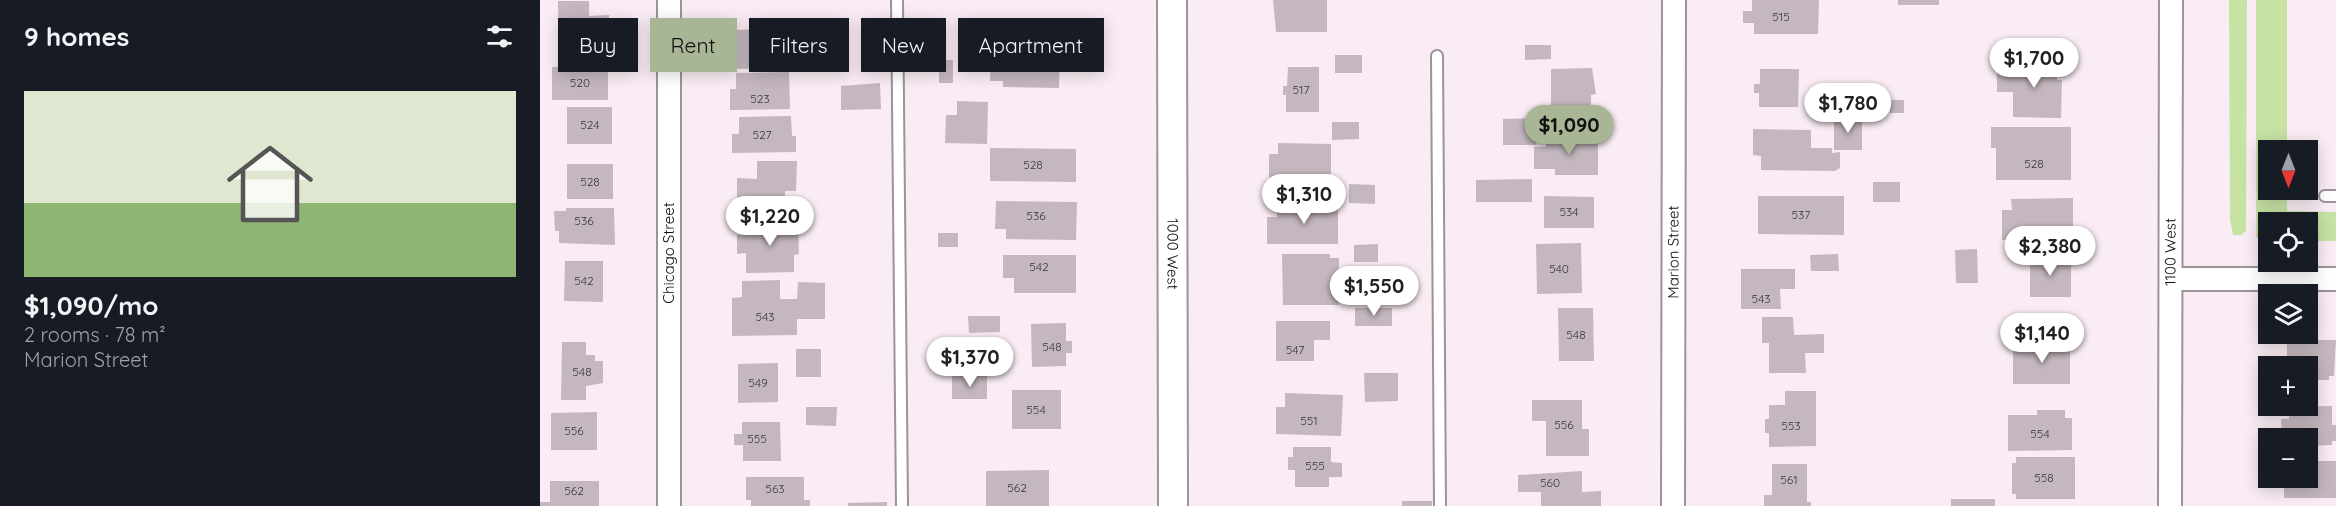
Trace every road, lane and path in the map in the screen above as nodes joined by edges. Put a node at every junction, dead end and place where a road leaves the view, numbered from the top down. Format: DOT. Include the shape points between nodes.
graph roads {
  1 [pos="669,0"];
  2 [pos="897,0"];
  3 [pos="1172,0"];
  4 [pos="1674,0"];
  5 [pos="2171,0"];
  6 [pos="1437,56"];
  7 [pos="2171,279"];
  8 [pos="2336,279"];
  9 [pos="669,506"];
  10 [pos="902,506"];
  11 [pos="1173,506"];
  12 [pos="1440,506"];
  13 [pos="1673,506"];
  14 [pos="2170,506"];
  1 -- 9 [label="street, Chicago Street"];
  2 -- 10 [label="lane"];
  3 -- 11 [label="street, 1000 West"];
  4 -- 13 [label="street, Marion Street"];
  5 -- 7 [label="street, 1100 West"];
  6 -- 12 [label="lane"];
  7 -- 8 [label="street"];
  7 -- 14 [label="street, 1100 West"];
}
